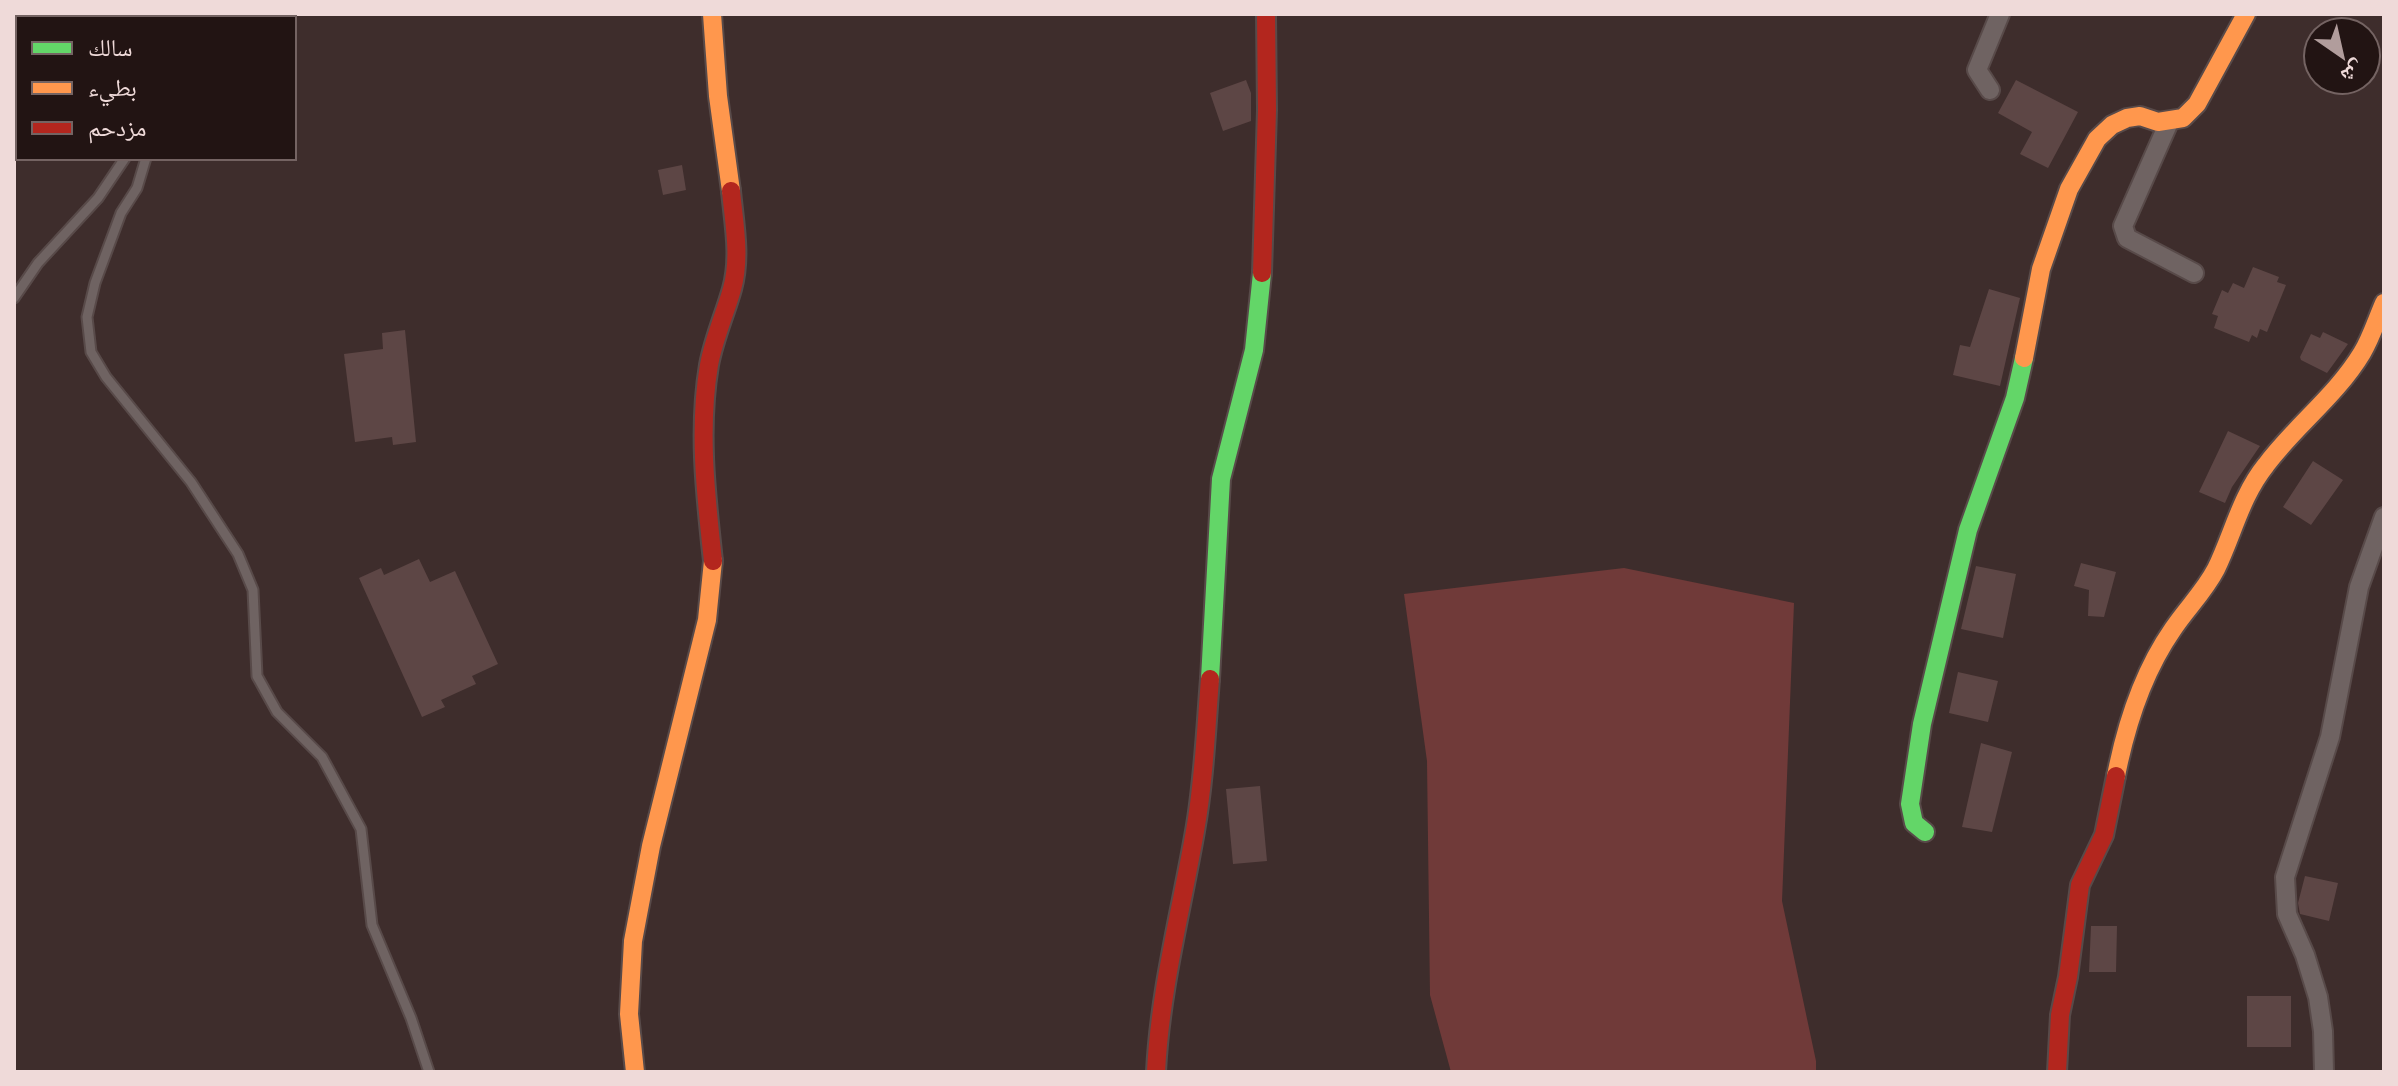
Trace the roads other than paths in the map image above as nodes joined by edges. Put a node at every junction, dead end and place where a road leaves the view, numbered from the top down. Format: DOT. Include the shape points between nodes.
graph roads {
  1 [pos="712,14"];
  2 [pos="1266,14"];
  3 [pos="2000,14"];
  4 [pos="2246,14"];
  5 [pos="1990,90"];
  6 [pos="2169,122"];
  7 [pos="124,160"];
  8 [pos="145,160"];
  9 [pos="2194,273"];
  10 [pos="14,298"];
  11 [pos="2384,303"];
  12 [pos="2384,517"];
  13 [pos="1925,832"];
  14 [pos="429,1072"];
  15 [pos="635,1072"];
  16 [pos="1156,1072"];
  17 [pos="2057,1072"];
  18 [pos="2324,1072"];
  1 -- 15 [label="street" via="737,255 733,287 709,365 704,418 713,561 707,620 633,941 629,1014"];
  2 -- 16 [label="street" via="1262,275 1254,350 1221,479 1215,627 1196,828 1169,957"];
  3 -- 5 [label="street" via="1977,70"];
  4 -- 6 [label="street" via="2197,104 2183,118"];
  6 -- 9 [label="street" via="2123,226 2127,238"];
  6 -- 13 [label="street" via="2127,118 2097,139 2069,189 2041,269 2015,398 1968,530 1922,724 1910,804 1914,823"];
  7 -- 10 [label="lane"];
  8 -- 14 [label="lane" via="95,283 87,317 91,352 191,482 238,554 253,590 257,676 277,712 322,757 361,829 372,925"];
  11 -- 17 [label="street" via="2362,353 2266,464 2245,496 2217,567 2173,629 2132,712 2104,835 2080,885"];
  12 -- 18 [label="street" via="2359,587 2330,737 2285,877 2287,914 2318,997"];
}
